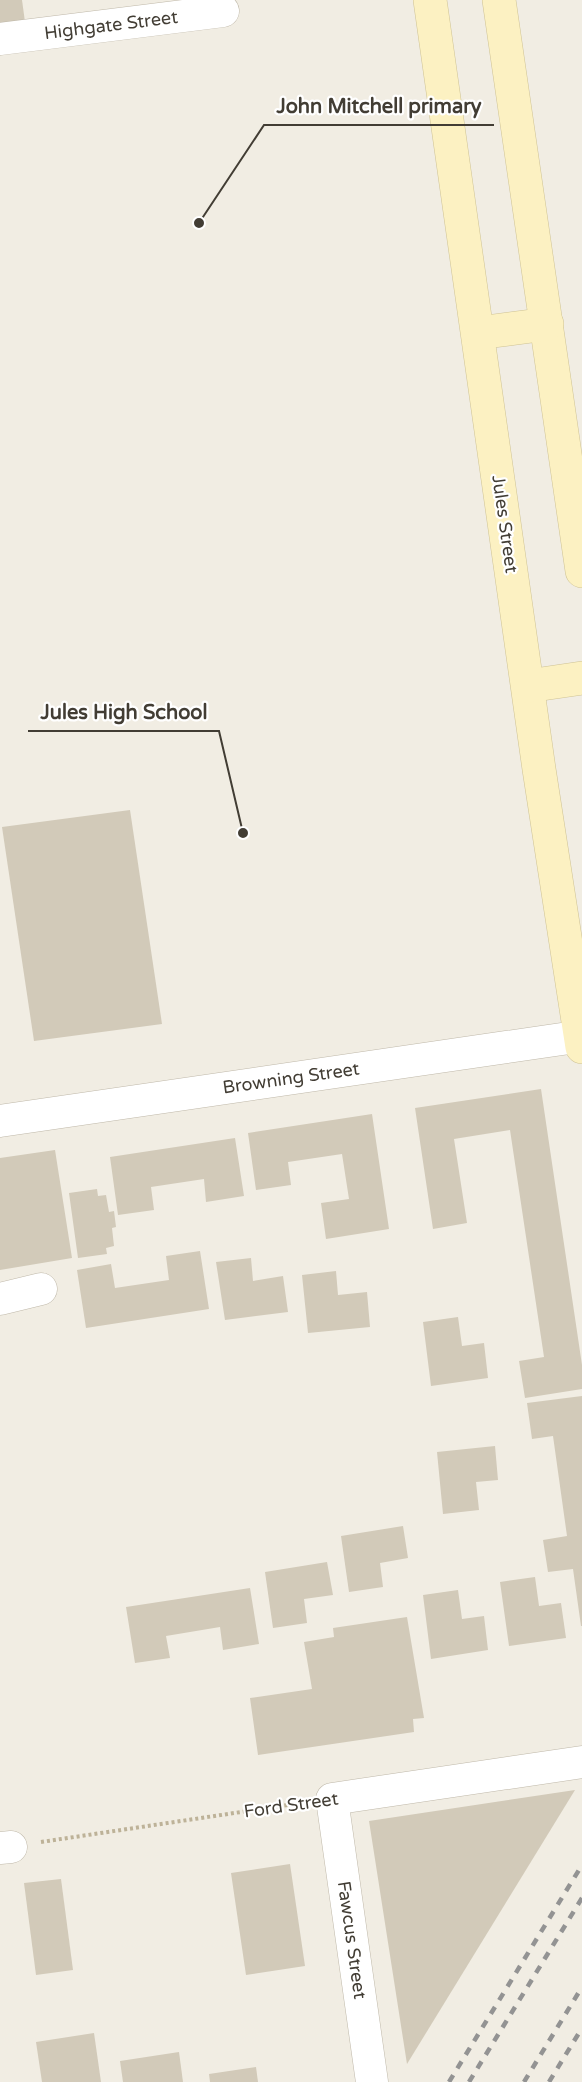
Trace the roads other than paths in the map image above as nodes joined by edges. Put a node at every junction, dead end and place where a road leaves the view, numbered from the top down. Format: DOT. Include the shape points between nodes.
graph roads {
  1 [pos="430,0"];
  2 [pos="499,0"];
  3 [pos="223,11"];
  4 [pos="0,39"];
  5 [pos="547,324"];
  6 [pos="478,333"];
  7 [pos="582,571"];
  8 [pos="582,678"];
  9 [pos="528,686"];
  10 [pos="581,1040"];
  11 [pos="0,1121"];
  12 [pos="41,1289"];
  13 [pos="0,1299"];
  14 [pos="582,1762"];
  15 [pos="332,1799"];
  16 [pos="372,2082"];
  1 -- 6 [label="main road, Jules Street"];
  2 -- 5 [label="main road"];
  3 -- 4 [label="street, Highgate Street"];
  5 -- 6 [label="main road"];
  5 -- 7 [label="main road"];
  6 -- 9 [label="main road, Jules Street"];
  8 -- 9 [label="main road"];
  9 -- 10 [label="main road, Jules Street"];
  10 -- 11 [label="street, Browning Street"];
  12 -- 13 [label="street"];
  14 -- 15 [label="street, Ford Street"];
  15 -- 16 [label="street, Fawcus Street"];
}
